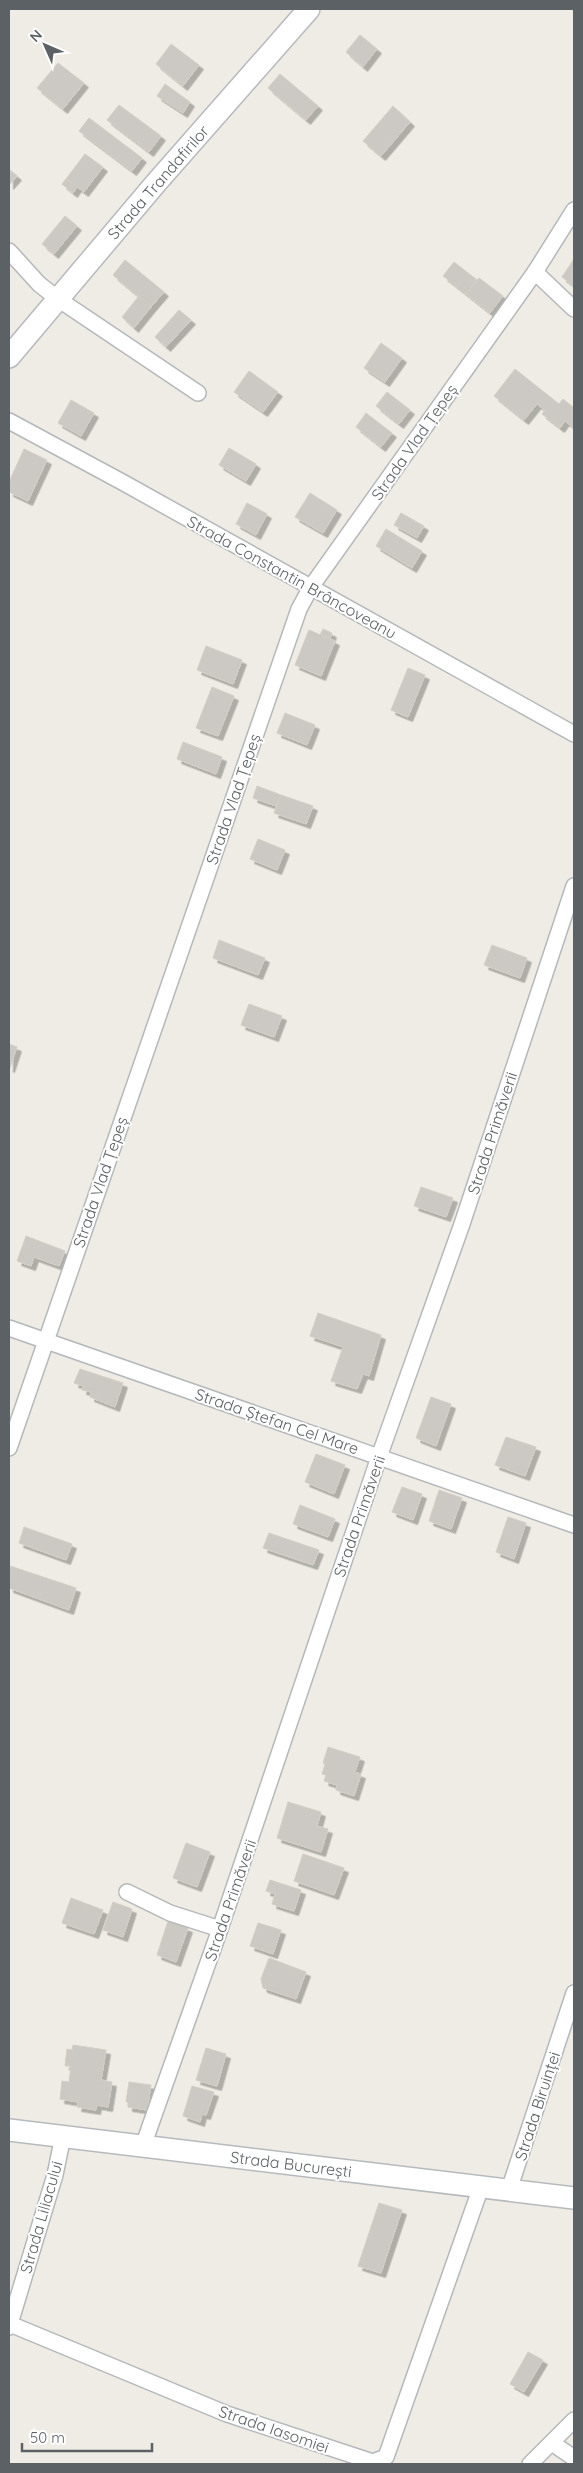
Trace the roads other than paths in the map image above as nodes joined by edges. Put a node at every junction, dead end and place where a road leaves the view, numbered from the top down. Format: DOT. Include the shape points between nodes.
graph roads {
  1 [pos="309,9"];
  2 [pos="574,210"];
  3 [pos="9,251"];
  4 [pos="535,272"];
  5 [pos="58,299"];
  6 [pos="574,308"];
  7 [pos="9,357"];
  8 [pos="198,393"];
  9 [pos="9,421"];
  10 [pos="310,587"];
  11 [pos="574,734"];
  12 [pos="574,886"];
  13 [pos="9,1328"];
  14 [pos="46,1341"];
  15 [pos="9,1448"];
  16 [pos="379,1457"];
  17 [pos="574,1525"];
  18 [pos="126,1892"];
  19 [pos="220,1929"];
  20 [pos="574,1993"];
  21 [pos="9,2130"];
  22 [pos="62,2136"];
  23 [pos="143,2146"];
  24 [pos="481,2187"];
  25 [pos="509,2190"];
  26 [pos="574,2198"];
  27 [pos="9,2325"];
  28 [pos="574,2420"];
  29 [pos="552,2443"];
  30 [pos="574,2458"];
  31 [pos="530,2464"];
  1 -- 5 [label="main road, Strada Trandafirilor"];
  2 -- 4 [label="street, Strada Vlad Țepeș"];
  3 -- 5 [label="street" via="39,284"];
  4 -- 6 [label="street"];
  4 -- 10 [label="street, Strada Vlad Țepeș"];
  5 -- 7 [label="main road, Strada Trandafirilor"];
  5 -- 8 [label="street"];
  9 -- 10 [label="street, Strada Constantin Brâncoveanu"];
  10 -- 11 [label="street, Strada Constantin Brâncoveanu"];
  10 -- 14 [label="street, Strada Vlad Țepeș" via="299,609"];
  12 -- 16 [label="street, Strada Primăverii" via="462,1224"];
  13 -- 14 [label="street, Strada Ștefan Cel Mare"];
  14 -- 15 [label="street, Strada Vlad Țepeș"];
  14 -- 16 [label="street, Strada Ștefan Cel Mare"];
  16 -- 17 [label="street, Strada Ștefan Cel Mare"];
  16 -- 19 [label="street, Strada Primăverii"];
  18 -- 19 [label="street" via="170,1914"];
  19 -- 23 [label="street, Strada Primăverii"];
  20 -- 25 [label="street, Strada Biruinței"];
  21 -- 22 [label="main road, Strada București"];
  22 -- 23 [label="main road, Strada București"];
  22 -- 27 [label="street, Strada Liliacului" via="55,2175"];
  23 -- 24 [label="main road, Strada București"];
  24 -- 25 [label="main road, Strada București"];
  24 -- 27 [label="street, Strada Iasomiei" via="386,2456 374,2462 227,2414"];
  25 -- 26 [label="main road, Strada București"];
  28 -- 29 [label="street"];
  29 -- 30 [label="street"];
  29 -- 31 [label="street"];
}
